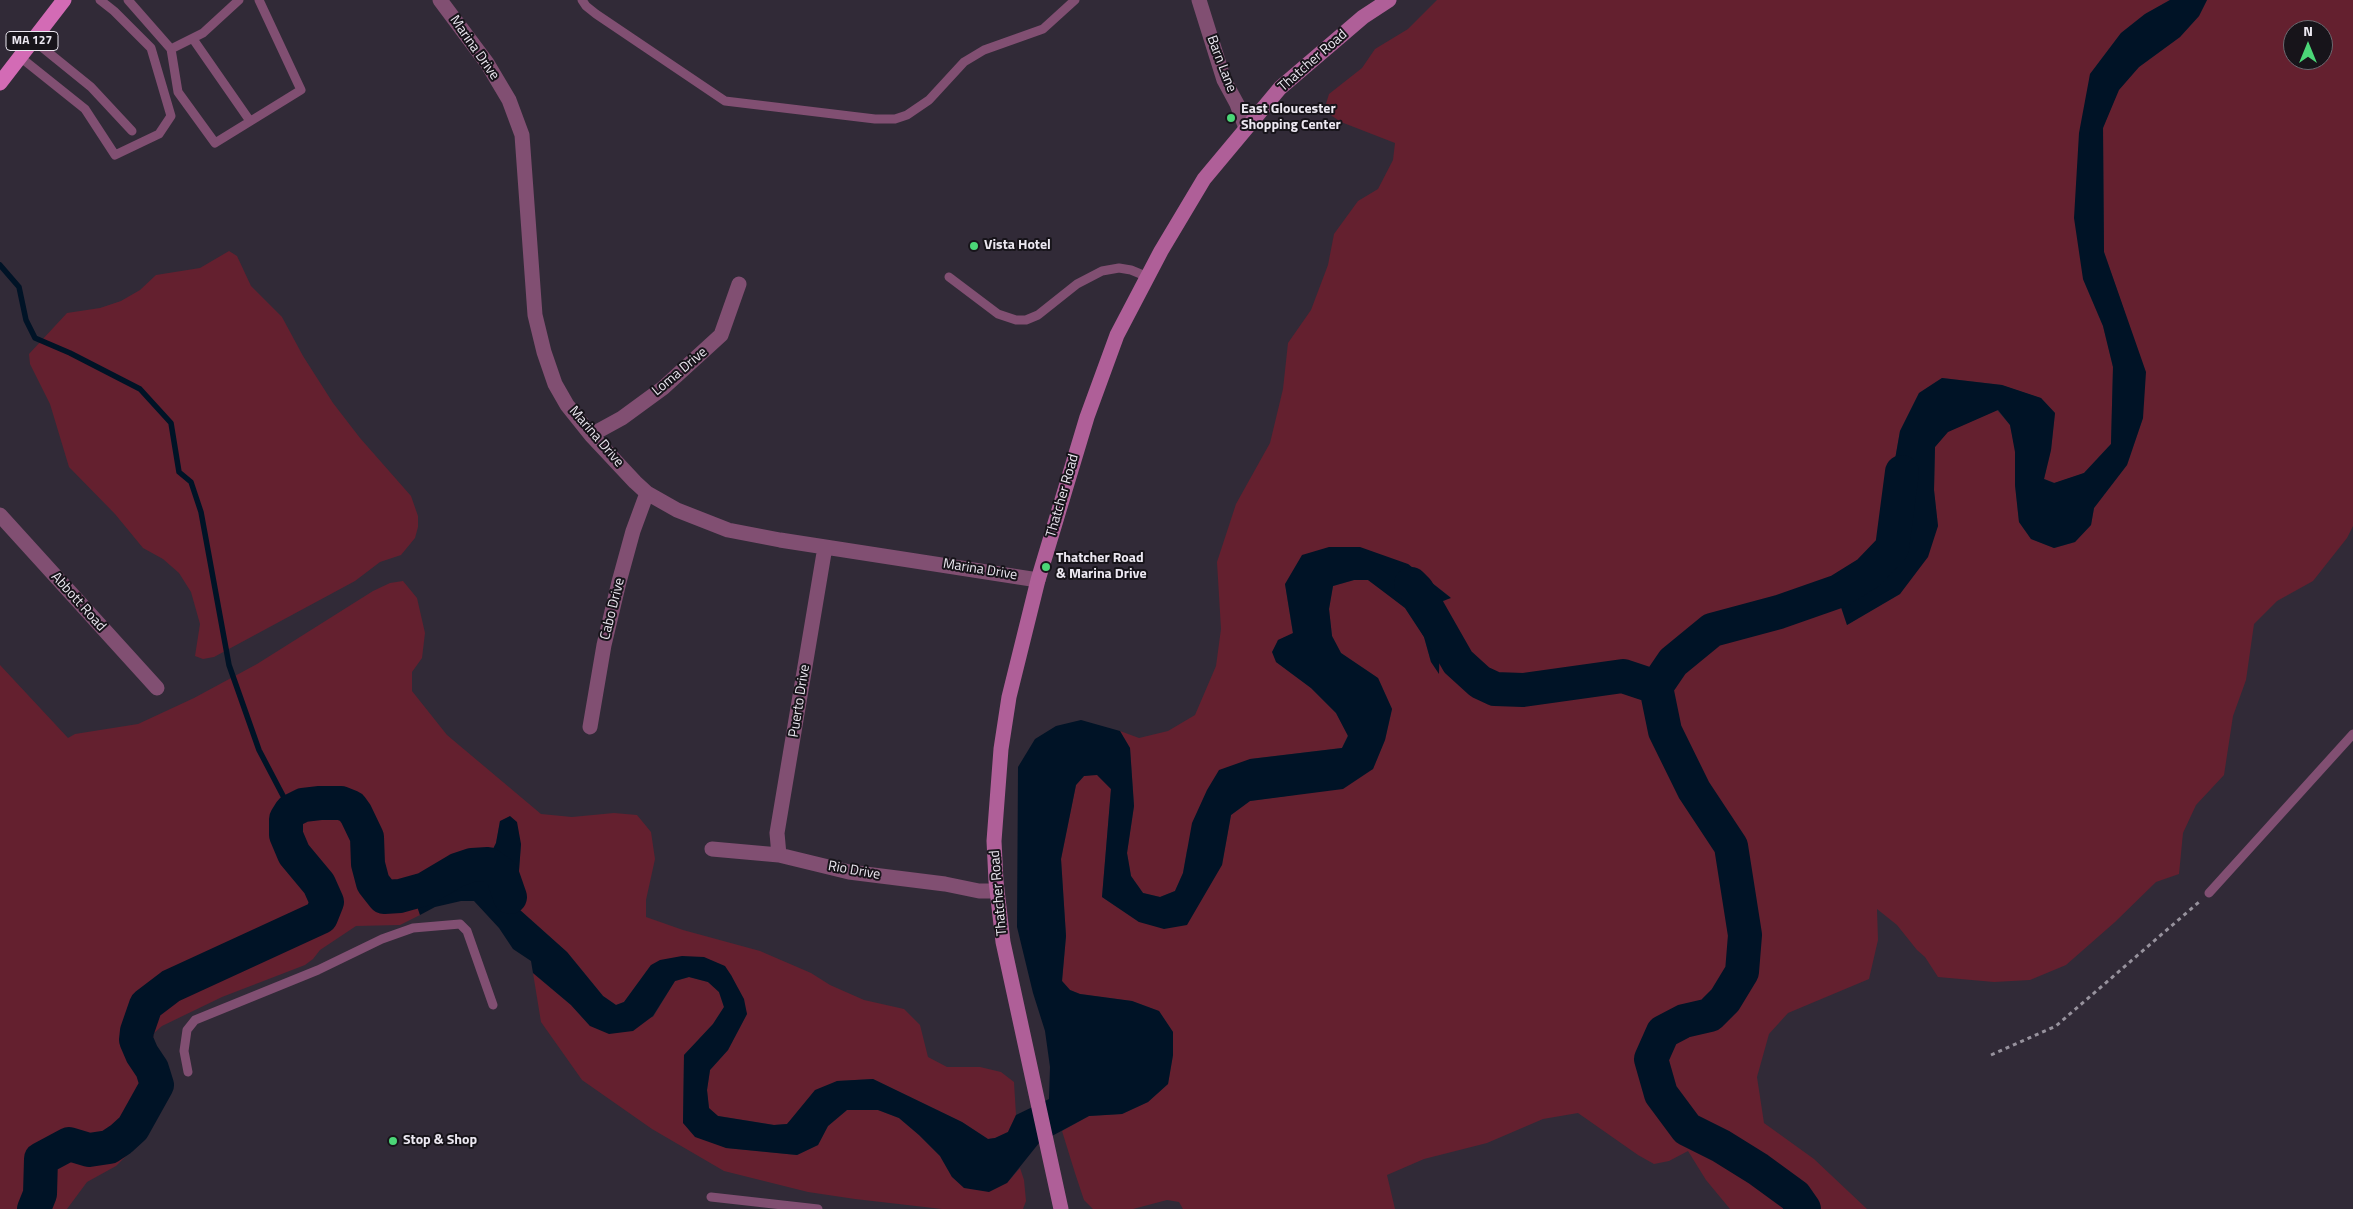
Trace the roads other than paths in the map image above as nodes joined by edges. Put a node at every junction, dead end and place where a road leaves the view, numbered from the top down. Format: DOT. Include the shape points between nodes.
graph roads {
  1 [pos="64,0"];
  2 [pos="100,0"];
  3 [pos="128,0"];
  4 [pos="239,0"];
  5 [pos="259,0"];
  6 [pos="440,0"];
  7 [pos="582,0"];
  8 [pos="1075,0"];
  9 [pos="1199,0"];
  10 [pos="1389,0"];
  11 [pos="193,39"];
  12 [pos="33,40"];
  13 [pos="171,50"];
  14 [pos="20,57"];
  15 [pos="0,82"];
  16 [pos="250,121"];
  17 [pos="1246,128"];
  18 [pos="132,132"];
  19 [pos="949,277"];
  20 [pos="1148,277"];
  21 [pos="739,284"];
  22 [pos="591,435"];
  23 [pos="647,493"];
  24 [pos="0,515"];
  25 [pos="825,547"];
  26 [pos="1038,580"];
  27 [pos="157,688"];
  28 [pos="590,727"];
  29 [pos="2353,734"];
  30 [pos="712,849"];
  31 [pos="778,855"];
  32 [pos="997,891"];
  33 [pos="2209,893"];
  34 [pos="494,1005"];
  35 [pos="188,1072"];
  36 [pos="711,1197"];
  37 [pos="818,1209"];
  38 [pos="1061,1209"];
  1 -- 12 [label="main road, MA 127"];
  2 -- 14 [label="lane" via="151,48 171,116 159,134 115,155 86,109"];
  3 -- 13 [label="lane"];
  4 -- 11 [label="lane" via="203,34"];
  5 -- 16 [label="lane" via="301,90"];
  6 -- 22 [label="street, Marina Drive" via="487,63 509,100 522,134 537,324 555,384"];
  7 -- 8 [label="lane" via="596,14 726,101 875,118 907,115 929,100 964,62 984,50 1044,29"];
  9 -- 17 [label="street, Barn Lane" via="1224,80"];
  10 -- 17 [label="main road, Thatcher Road" via="1363,17 1280,88"];
  11 -- 13 [label="lane"];
  11 -- 16 [label="lane"];
  12 -- 14 [label="main road, MA 127"];
  12 -- 18 [label="lane" via="91,87"];
  13 -- 16 [label="lane" via="178,92 215,143"];
  14 -- 15 [label="main road, MA 127"];
  17 -- 20 [label="main road, Thatcher Road" via="1204,179"];
  19 -- 20 [label="lane" via="998,314 1026,320 1038,315 1078,284 1102,272 1119,268"];
  20 -- 26 [label="main road, Thatcher Road" via="1117,335 1102,372"];
  21 -- 22 [label="street, Loma Drive" via="721,335 663,388 622,418"];
  22 -- 23 [label="street, Marina Drive"];
  23 -- 25 [label="street, Marina Drive" via="677,510 728,530"];
  23 -- 28 [label="street, Cabo Drive" via="619,582"];
  24 -- 27 [label="street, Abbott Road"];
  25 -- 26 [label="street, Marina Drive"];
  25 -- 31 [label="street, Puerto Drive" via="777,833"];
  26 -- 32 [label="main road, Thatcher Road" via="1009,697 1001,749 994,841"];
  29 -- 33 [label="lane"];
  30 -- 31 [label="street, Rio Drive"];
  31 -- 32 [label="street, Rio Drive" via="849,872"];
  32 -- 38 [label="main road, Thatcher Road" via="1003,942"];
  34 -- 35 [label="lane" via="467,931 460,924 413,928 195,1020 187,1030 184,1051"];
  36 -- 37 [label="lane"];
}
